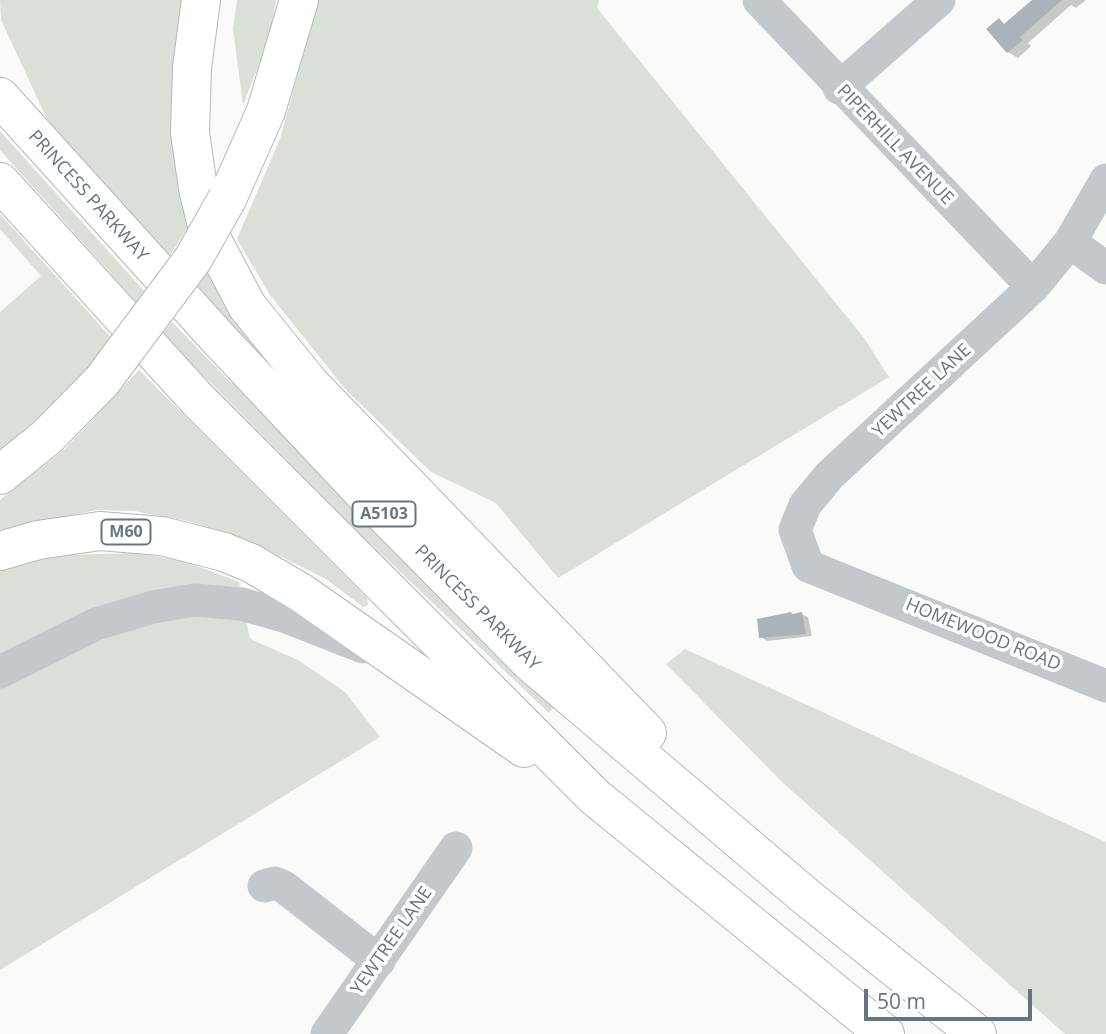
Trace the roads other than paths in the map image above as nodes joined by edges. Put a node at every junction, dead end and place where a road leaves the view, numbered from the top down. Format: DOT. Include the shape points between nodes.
graph roads {
  1 [pos="201,0"];
  2 [pos="299,0"];
  3 [pos="759,0"];
  4 [pos="939,0"];
  5 [pos="839,88"];
  6 [pos="0,97"];
  7 [pos="1106,180"];
  8 [pos="0,182"];
  9 [pos="1070,242"];
  10 [pos="1106,268"];
  11 [pos="1033,287"];
  12 [pos="0,475"];
  13 [pos="0,551"];
  14 [pos="859,584"];
  15 [pos="410,668"];
  16 [pos="0,672"];
  17 [pos="1106,685"];
  18 [pos="595,797"];
  19 [pos="456,848"];
  20 [pos="264,886"];
  21 [pos="804,895"];
  22 [pos="379,961"];
  23 [pos="327,1034"];
  24 [pos="885,1034"];
  25 [pos="977,1034"];
  1 -- 21 [label="highway" via="190,133 198,188 209,234 247,306 311,385"];
  2 -- 12 [label="highway, bridge" via="266,111 227,199 193,259 102,381 47,438"];
  3 -- 5 [label="street, PIPERHILL AVENUE"];
  4 -- 5 [label="street"];
  5 -- 11 [label="street, PIPERHILL AVENUE"];
  6 -- 21 [label="highway, PRINCESS PARKWAY / A5103" via="226,347 530,662"];
  7 -- 9 [label="street, YEWTREE LANE"];
  8 -- 18 [label="highway, A5103" via="197,399"];
  9 -- 10 [label="street"];
  9 -- 11 [label="street, YEWTREE LANE"];
  11 -- 14 [label="street, YEWTREE LANE" via="830,475 805,505 796,530 808,566"];
  13 -- 15 [label="highway, M60" via="70,534 132,532 194,542 251,563"];
  14 -- 17 [label="street, HOMEWOOD ROAD"];
  15 -- 16 [label="street" via="284,617 241,604 194,600 96,624"];
  15 -- 18 [label="highway"];
  18 -- 24 [label="highway, A5103"];
  19 -- 22 [label="street, YEWTREE LANE"];
  20 -- 22 [label="street" via="275,883 284,887"];
  21 -- 25 [label="highway, PRINCESS PARKWAY / A5103"];
  22 -- 23 [label="street, YEWTREE LANE"];
}
